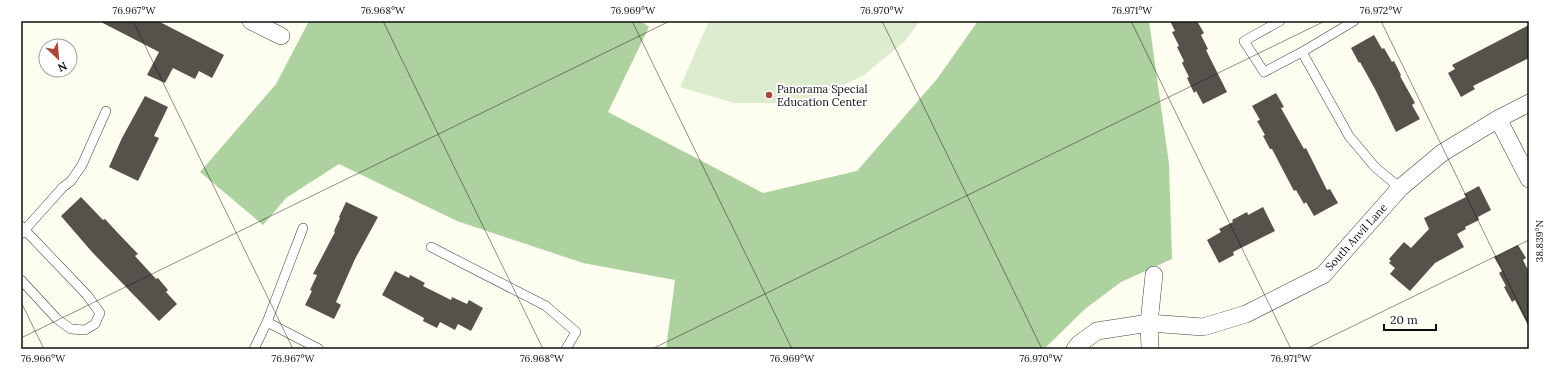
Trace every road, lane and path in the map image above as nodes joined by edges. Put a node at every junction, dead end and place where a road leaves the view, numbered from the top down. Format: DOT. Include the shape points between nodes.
graph roads {
  1 [pos="251,21"];
  2 [pos="1280,21"];
  3 [pos="1354,21"];
  4 [pos="281,36"];
  5 [pos="1302,52"];
  6 [pos="1529,103"];
  7 [pos="106,111"];
  8 [pos="1498,119"];
  9 [pos="1529,179"];
  10 [pos="1400,188"];
  11 [pos="303,228"];
  12 [pos="22,230"];
  13 [pos="430,246"];
  14 [pos="1154,275"];
  15 [pos="21,280"];
  16 [pos="267,322"];
  17 [pos="1149,323"];
  18 [pos="254,349"];
  19 [pos="319,349"];
  20 [pos="566,349"];
  21 [pos="1075,349"];
  22 [pos="1150,349"];
  1 -- 4 [label="street"];
  2 -- 5 [label="lane" via="1244,41 1264,72"];
  3 -- 5 [label="lane"];
  5 -- 10 [label="lane" via="1349,136 1375,167"];
  6 -- 8 [label="street, South Anvil Lane"];
  7 -- 12 [label="lane" via="82,165 70,181"];
  8 -- 9 [label="street"];
  8 -- 10 [label="street, South Anvil Lane" via="1442,153"];
  10 -- 17 [label="street, South Anvil Lane" via="1323,275 1246,314 1203,327"];
  11 -- 16 [label="lane"];
  12 -- 15 [label="lane" via="91,300 100,313 95,324 85,330 71,329 57,319"];
  13 -- 20 [label="lane" via="546,306 576,332"];
  14 -- 17 [label="street"];
  16 -- 18 [label="lane"];
  16 -- 19 [label="lane"];
  17 -- 21 [label="street, South Anvil Lane" via="1097,331"];
  17 -- 22 [label="street"];
}
